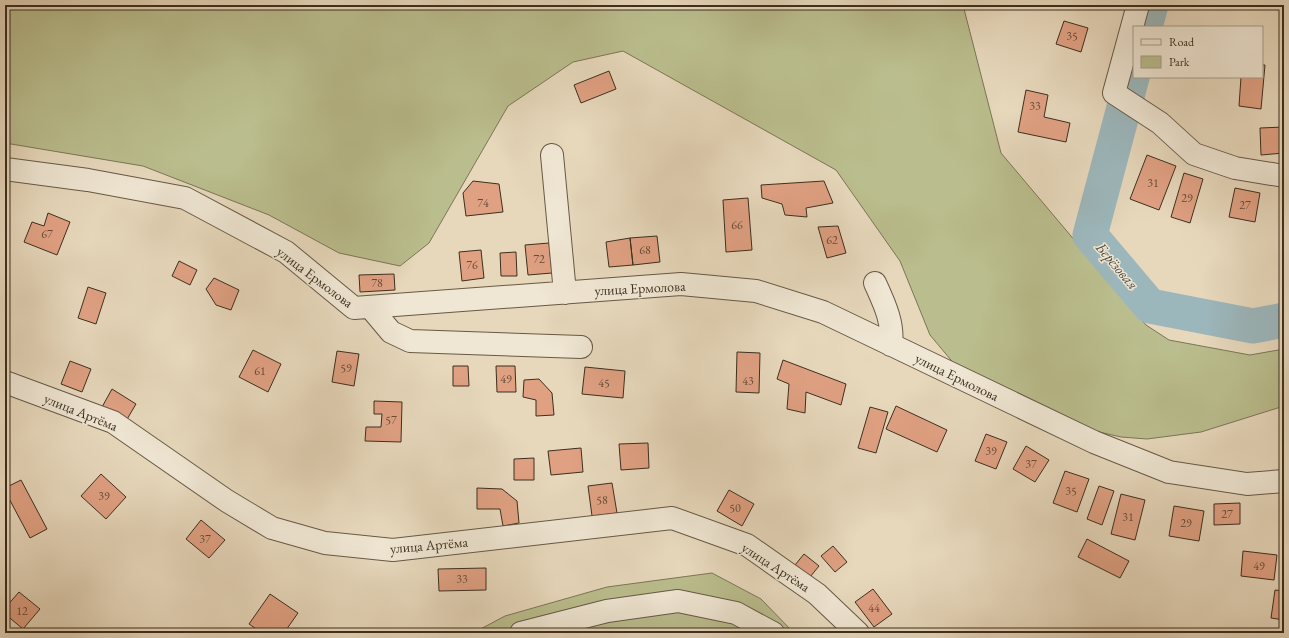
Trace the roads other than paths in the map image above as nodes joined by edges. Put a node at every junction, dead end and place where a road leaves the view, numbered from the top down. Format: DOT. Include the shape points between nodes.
graph roads {
  1 [pos="1138,5"];
  2 [pos="552,155"];
  3 [pos="5,169"];
  4 [pos="1284,176"];
  5 [pos="875,284"];
  6 [pos="565,292"];
  7 [pos="370,307"];
  8 [pos="891,345"];
  9 [pos="581,347"];
  10 [pos="5,382"];
  11 [pos="1284,481"];
  12 [pos="521,633"];
  13 [pos="773,633"];
  14 [pos="858,633"];
  1 -- 4 [label="street" via="1114,93 1160,123 1194,154 1235,168"];
  2 -- 6 [label="street"];
  3 -- 7 [label="street, улица Ермолова" via="88,180 185,198 286,252 354,308"];
  5 -- 8 [label="street" via="889,315"];
  6 -- 7 [label="street, улица Ермолова"];
  6 -- 8 [label="street, улица Ермолова" via="681,284 756,291 823,312"];
  7 -- 9 [label="street" via="391,332 410,341"];
  8 -- 11 [label="street, улица Ермолова" via="1094,442 1169,472 1247,484"];
  10 -- 14 [label="street, улица Артёма" via="113,422 227,502 272,528 326,543 393,550 672,518 747,545 817,594"];
  12 -- 13 [label="street" via="607,610 678,601 736,613"];
}
